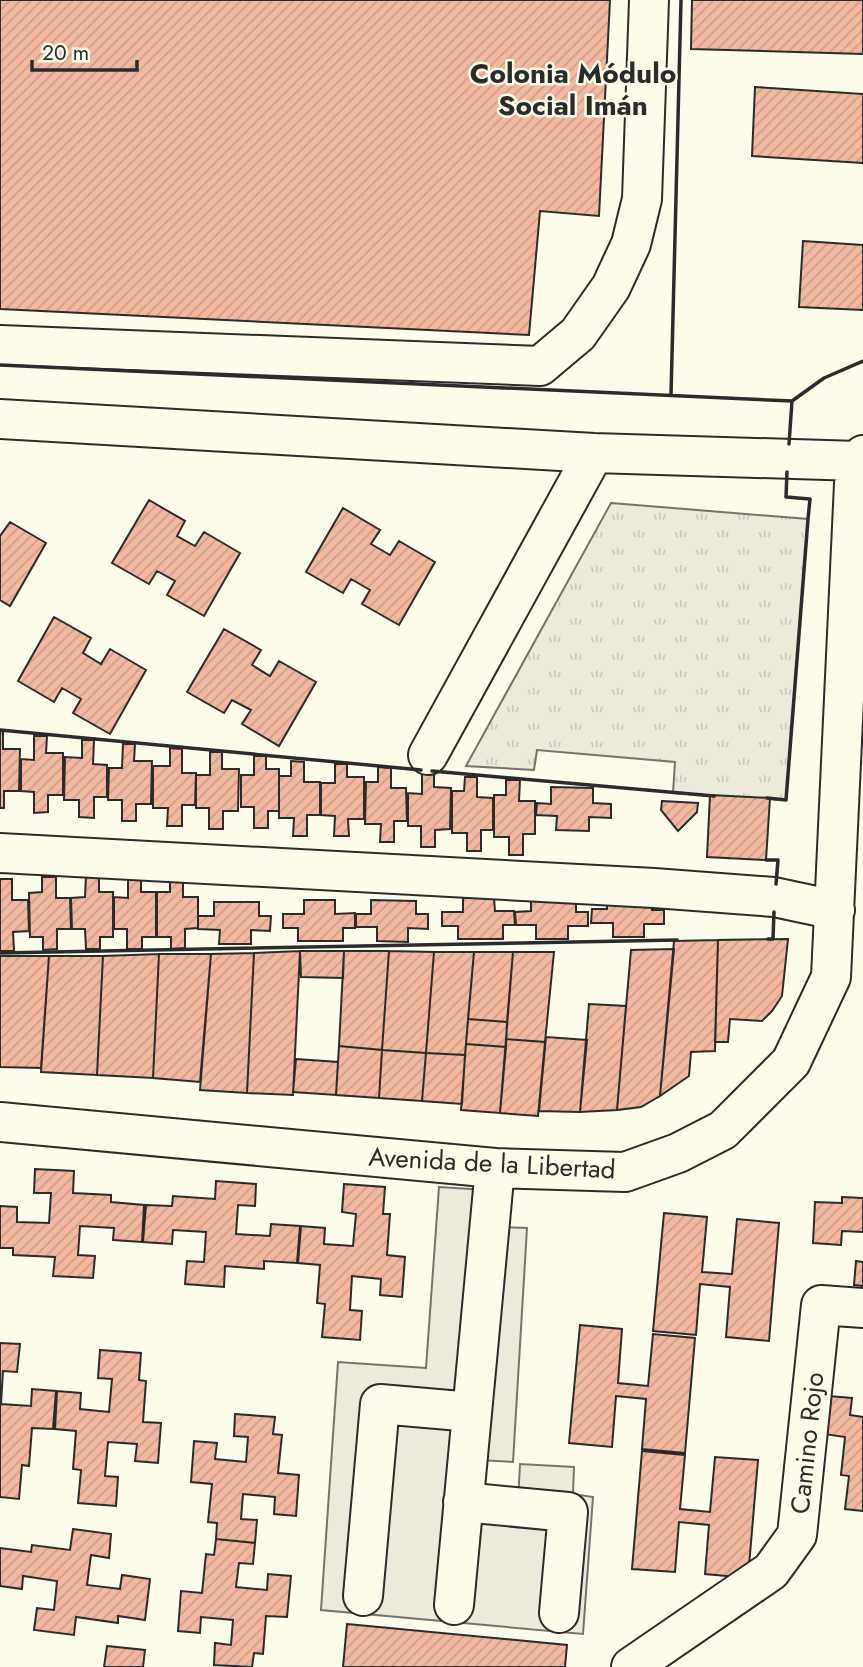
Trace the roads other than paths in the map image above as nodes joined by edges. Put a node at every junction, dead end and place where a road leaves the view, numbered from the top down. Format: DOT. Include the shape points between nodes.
graph roads {
  1 [pos="649,0"];
  2 [pos="0,345"];
  3 [pos="0,419"];
  4 [pos="594,453"];
  5 [pos="861,458"];
  6 [pos="428,755"];
  7 [pos="852,792"];
  8 [pos="0,853"];
  9 [pos="835,910"];
  10 [pos="0,1122"];
  11 [pos="495,1168"];
  12 [pos="863,1308"];
  13 [pos="472,1412"];
  14 [pos="463,1502"];
  15 [pos="363,1596"];
  16 [pos="454,1605"];
  17 [pos="559,1613"];
  18 [pos="632,1667"];
  1 -- 2 [label="street" via="642,199 631,244 611,287 578,334 540,366"];
  3 -- 4 [label="street"];
  4 -- 5 [label="street"];
  4 -- 6 [label="street"];
  5 -- 7 [label="street, Avenida de la Libertad" via="854,484"];
  7 -- 9 [label="street, Avenida de la Libertad"];
  8 -- 9 [label="street" via="668,889 774,897"];
  9 -- 11 [label="street, Avenida de la Libertad" via="831,977 813,1020 791,1062 723,1130 625,1172"];
  10 -- 11 [label="street, Avenida de la Libertad"];
  11 -- 13 [label="street"];
  12 -- 18 [label="street, Camino Rojo" via="821,1305 797,1535 771,1571"];
  13 -- 14 [label="street"];
  13 -- 15 [label="street" via="380,1404"];
  14 -- 16 [label="street"];
  14 -- 17 [label="street" via="568,1512"];
}
